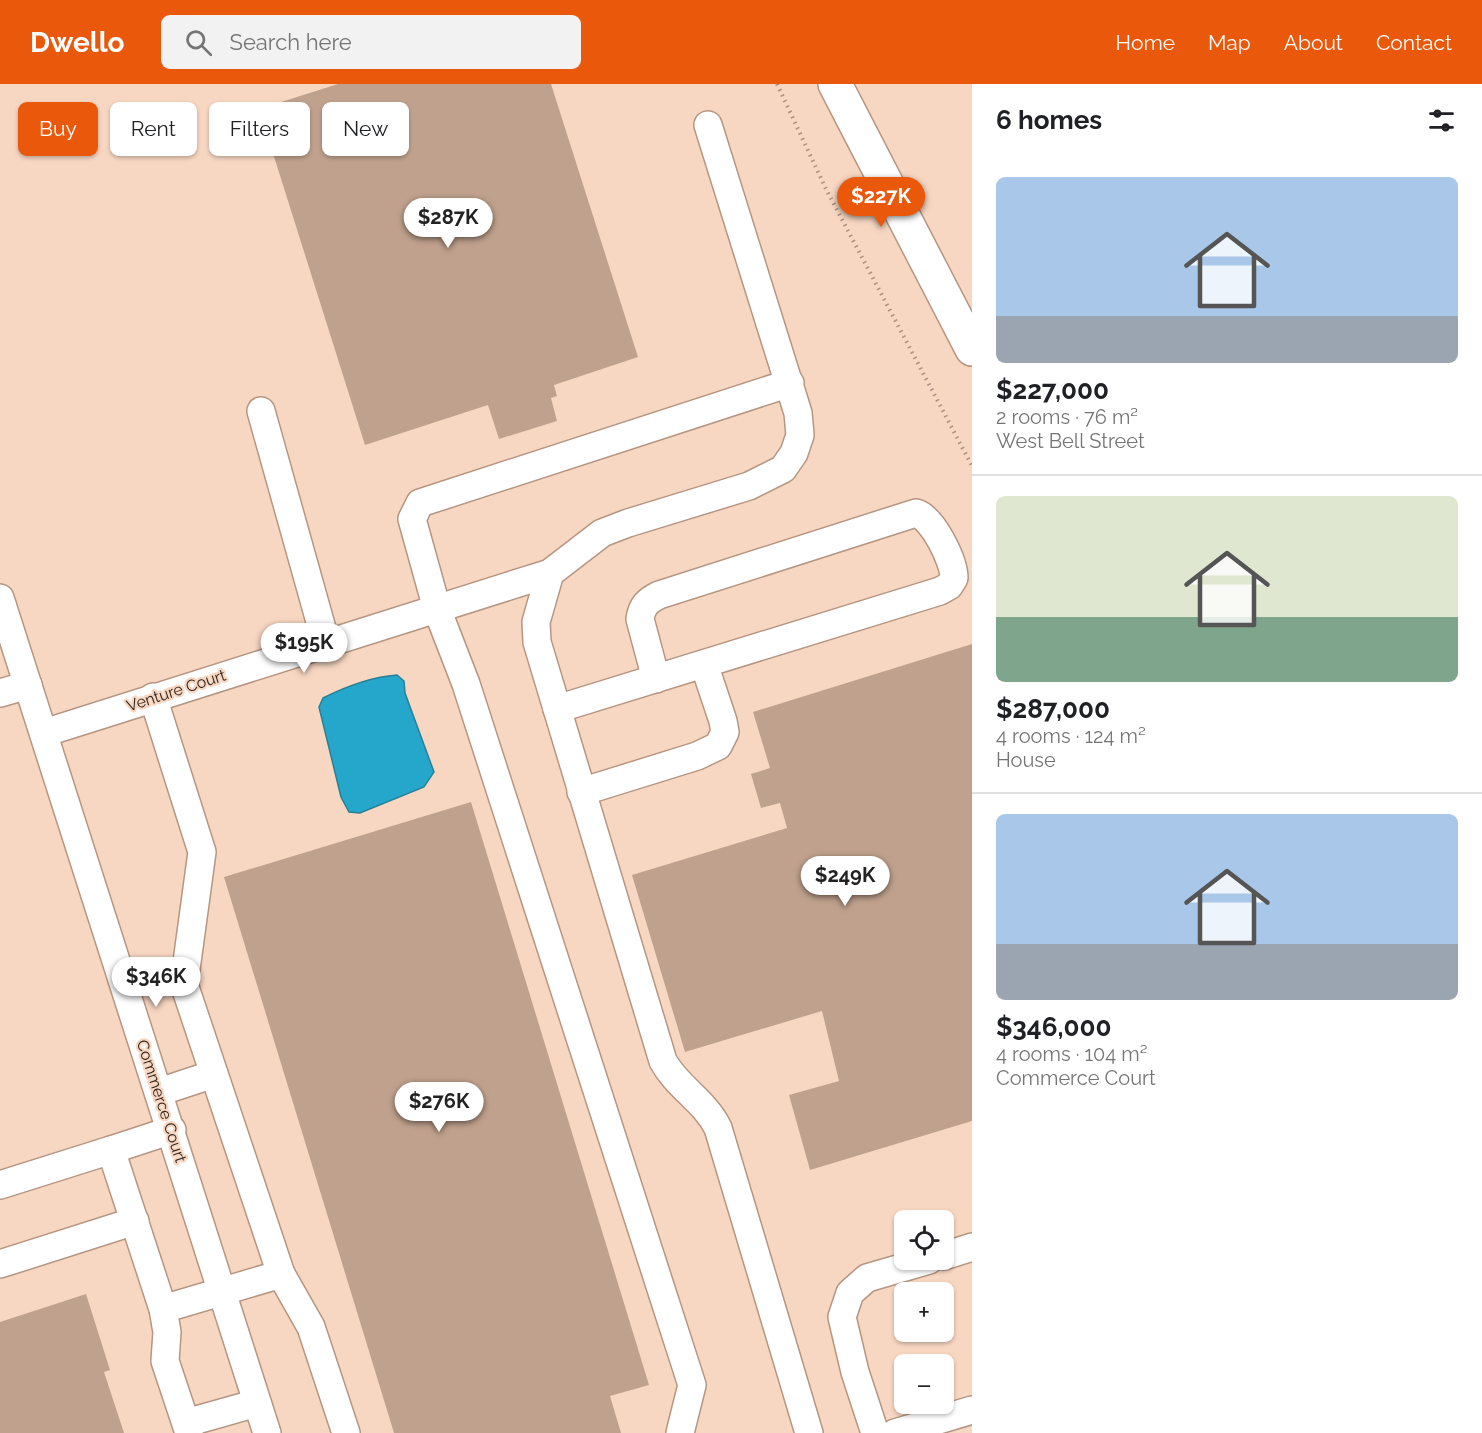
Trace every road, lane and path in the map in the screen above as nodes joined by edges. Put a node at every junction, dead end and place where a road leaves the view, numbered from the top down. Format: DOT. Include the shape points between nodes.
graph roads {
  1 [pos="777,84"];
  2 [pos="835,84"];
  3 [pos="708,125"];
  4 [pos="972,349"];
  5 [pos="790,383"];
  6 [pos="261,411"];
  7 [pos="972,466"];
  8 [pos="550,573"];
  9 [pos="0,598"];
  10 [pos="437,609"];
  11 [pos="326,643"];
  12 [pos="704,664"];
  13 [pos="656,679"];
  14 [pos="28,685"];
  15 [pos="0,693"];
  16 [pos="153,697"];
  17 [pos="557,709"];
  18 [pos="44,733"];
  19 [pos="582,792"];
  20 [pos="214,1074"];
  21 [pos="159,1092"];
  22 [pos="172,1130"];
  23 [pos="111,1150"];
  24 [pos="0,1185"];
  25 [pos="135,1221"];
  26 [pos="972,1247"];
  27 [pos="954,1253"];
  28 [pos="0,1264"];
  29 [pos="895,1270"];
  30 [pos="281,1274"];
  31 [pos="223,1292"];
  32 [pos="163,1309"];
  33 [pos="258,1403"];
  34 [pos="972,1410"];
  35 [pos="187,1428"];
  36 [pos="267,1433"];
  37 [pos="346,1433"];
  38 [pos="680,1433"];
  39 [pos="809,1433"];
  40 [pos="876,1433"];
  41 [pos="895,1433"];
  1 -- 7 [label="path" via="826,189"];
  2 -- 4 [label="main road"];
  3 -- 5 [label="street, Venture Court"];
  5 -- 8 [label="street, Venture Court" via="800,435 783,469 749,486 602,533"];
  5 -- 10 [label="street" via="420,502 412,519"];
  6 -- 11 [label="street"];
  8 -- 10 [label="street, Venture Court"];
  8 -- 17 [label="street" via="536,622 537,642"];
  9 -- 14 [label="street, Commerce Court"];
  10 -- 11 [label="street, Venture Court"];
  10 -- 38 [label="street" via="466,684 692,1385"];
  11 -- 16 [label="street, Venture Court"];
  12 -- 13 [label="street"];
  12 -- 13 [label="street" via="940,591 954,578 951,561 930,523 916,513 659,595 648,600 640,619"];
  12 -- 19 [label="street" via="725,732 718,746 698,756"];
  13 -- 17 [label="street"];
  14 -- 15 [label="street"];
  14 -- 18 [label="street, Commerce Court"];
  16 -- 18 [label="street, Venture Court"];
  16 -- 20 [label="street" via="202,852 184,984"];
  17 -- 19 [label="street"];
  18 -- 21 [label="street, Commerce Court"];
  19 -- 39 [label="street" via="663,1060 684,1088 710,1112 718,1128"];
  20 -- 21 [label="street"];
  20 -- 30 [label="street"];
  21 -- 22 [label="street, Commerce Court"];
  22 -- 23 [label="street"];
  22 -- 31 [label="street, Commerce Court"];
  23 -- 24 [label="street"];
  23 -- 25 [label="street"];
  25 -- 28 [label="street"];
  25 -- 32 [label="street"];
  26 -- 27 [label="street"];
  29 -- 40 [label="street" via="867,1278 850,1293 842,1317"];
  30 -- 31 [label="street"];
  30 -- 37 [label="street" via="311,1327"];
  31 -- 32 [label="street"];
  31 -- 33 [label="street, Commerce Court"];
  32 -- 35 [label="street" via="165,1361"];
  33 -- 35 [label="street"];
  33 -- 36 [label="street, Commerce Court"];
  34 -- 41 [label="street"];
}
